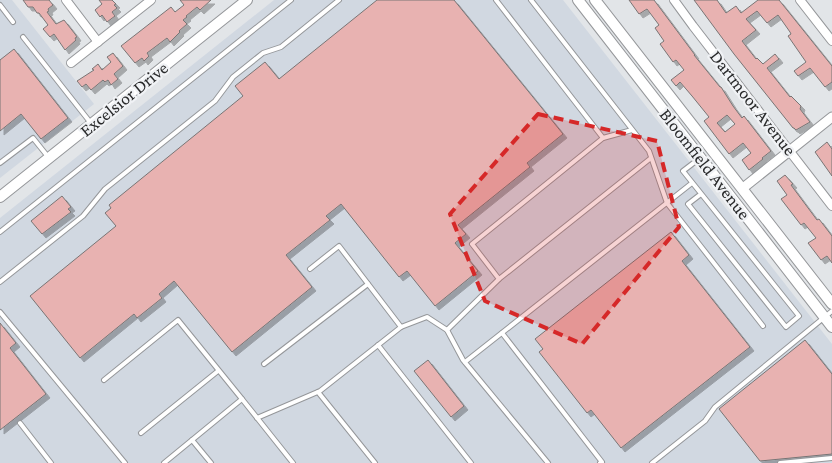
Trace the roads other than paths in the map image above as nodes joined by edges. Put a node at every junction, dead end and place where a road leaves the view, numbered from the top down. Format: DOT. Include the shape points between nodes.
graph roads {
  1 [pos="66,0"];
  2 [pos="151,0"];
  3 [pos="247,0"];
  4 [pos="291,0"];
  5 [pos="340,0"];
  6 [pos="496,0"];
  7 [pos="531,0"];
  8 [pos="578,0"];
  9 [pos="595,0"];
  10 [pos="674,0"];
  11 [pos="800,0"];
  12 [pos="0,5"];
  13 [pos="14,22"];
  14 [pos="23,37"];
  15 [pos="832,41"];
  16 [pos="98,42"];
  17 [pos="71,64"];
  18 [pos="832,117"];
  19 [pos="92,124"];
  20 [pos="632,130"];
  21 [pos="603,138"];
  22 [pos="706,141"];
  23 [pos="790,151"];
  24 [pos="718,157"];
  25 [pos="49,158"];
  26 [pos="651,158"];
  27 [pos="700,158"];
  28 [pos="0,163"];
  29 [pos="692,183"];
  30 [pos="723,186"];
  31 [pos="743,188"];
  32 [pos="701,194"];
  33 [pos="0,197"];
  34 [pos="667,203"];
  35 [pos="737,204"];
  36 [pos="832,206"];
  37 [pos="0,232"];
  38 [pos="310,268"];
  39 [pos="499,279"];
  40 [pos="0,282"];
  41 [pos="368,284"];
  42 [pos="832,304"];
  43 [pos="0,312"];
  44 [pos="828,314"];
  45 [pos="763,326"];
  46 [pos="401,327"];
  47 [pos="832,327"];
  48 [pos="447,330"];
  49 [pos="502,333"];
  50 [pos="378,345"];
  51 [pos="465,362"];
  52 [pos="264,364"];
  53 [pos="218,370"];
  54 [pos="104,380"];
  55 [pos="318,392"];
  56 [pos="242,399"];
  57 [pos="256,418"];
  58 [pos="20,423"];
  59 [pos="141,433"];
  60 [pos="192,440"];
  61 [pos="832,458"];
  62 [pos="51,463"];
  63 [pos="125,463"];
  64 [pos="164,463"];
  65 [pos="211,463"];
  66 [pos="293,463"];
  67 [pos="375,463"];
  68 [pos="471,463"];
  69 [pos="548,463"];
  70 [pos="600,463"];
  71 [pos="652,463"];
  72 [pos="780,463"];
  1 -- 16 [label="street"];
  2 -- 16 [label="street"];
  3 -- 19 [label="main road, Excelsior Drive"];
  4 -- 37 [label="lane"];
  5 -- 40 [label="lane" via="281,47 263,53 233,77 215,101 105,189 83,216"];
  6 -- 21 [label="lane"];
  7 -- 20 [label="lane"];
  8 -- 27 [label="main road, Bloomfield Avenue"];
  9 -- 22 [label="main road, Bloomfield Avenue"];
  10 -- 23 [label="street, Dartmoor Avenue"];
  11 -- 15 [label="street"];
  12 -- 13 [label="lane"];
  14 -- 19 [label="lane"];
  16 -- 17 [label="street"];
  18 -- 23 [label="street"];
  19 -- 25 [label="main road, Excelsior Drive"];
  20 -- 21 [label="lane"];
  20 -- 26 [label="lane"];
  21 -- 39 [label="lane" via="472,244"];
  22 -- 24 [label="main road, Bloomfield Avenue"];
  22 -- 27 [label="main road"];
  23 -- 31 [label="street"];
  23 -- 36 [label="street, Dartmoor Avenue"];
  24 -- 27 [label="main road"];
  24 -- 31 [label="main road, Bloomfield Avenue"];
  25 -- 28 [label="lane" via="33,138"];
  25 -- 33 [label="main road, Excelsior Drive"];
  26 -- 34 [label="lane"];
  26 -- 39 [label="lane"];
  27 -- 29 [label="lane" via="683,171"];
  27 -- 30 [label="main road, Bloomfield Avenue"];
  29 -- 32 [label="lane"];
  29 -- 34 [label="lane"];
  30 -- 31 [label="main road"];
  30 -- 35 [label="main road, Bloomfield Avenue"];
  31 -- 35 [label="main road"];
  31 -- 42 [label="main road, Bloomfield Avenue"];
  32 -- 32 [label="lane" via="799,316 786,327 688,204"];
  34 -- 45 [label="lane"];
  34 -- 49 [label="lane"];
  35 -- 44 [label="main road, Bloomfield Avenue"];
  38 -- 41 [label="lane" via="338,246"];
  39 -- 48 [label="lane"];
  41 -- 46 [label="lane"];
  41 -- 52 [label="lane"];
  43 -- 63 [label="lane"];
  44 -- 47 [label="main road, Bloomfield Avenue"];
  44 -- 71 [label="lane"];
  46 -- 48 [label="lane" via="427,317"];
  46 -- 50 [label="lane"];
  48 -- 51 [label="lane"];
  49 -- 51 [label="lane"];
  49 -- 70 [label="lane"];
  50 -- 55 [label="lane"];
  50 -- 68 [label="lane"];
  51 -- 69 [label="lane"];
  53 -- 54 [label="lane" via="178,320"];
  53 -- 56 [label="lane"];
  53 -- 59 [label="lane"];
  55 -- 57 [label="lane"];
  55 -- 67 [label="lane"];
  56 -- 57 [label="lane"];
  56 -- 60 [label="lane"];
  57 -- 66 [label="lane"];
  58 -- 62 [label="lane"];
  60 -- 64 [label="lane"];
  60 -- 65 [label="lane"];
  61 -- 72 [label="lane"];
}
